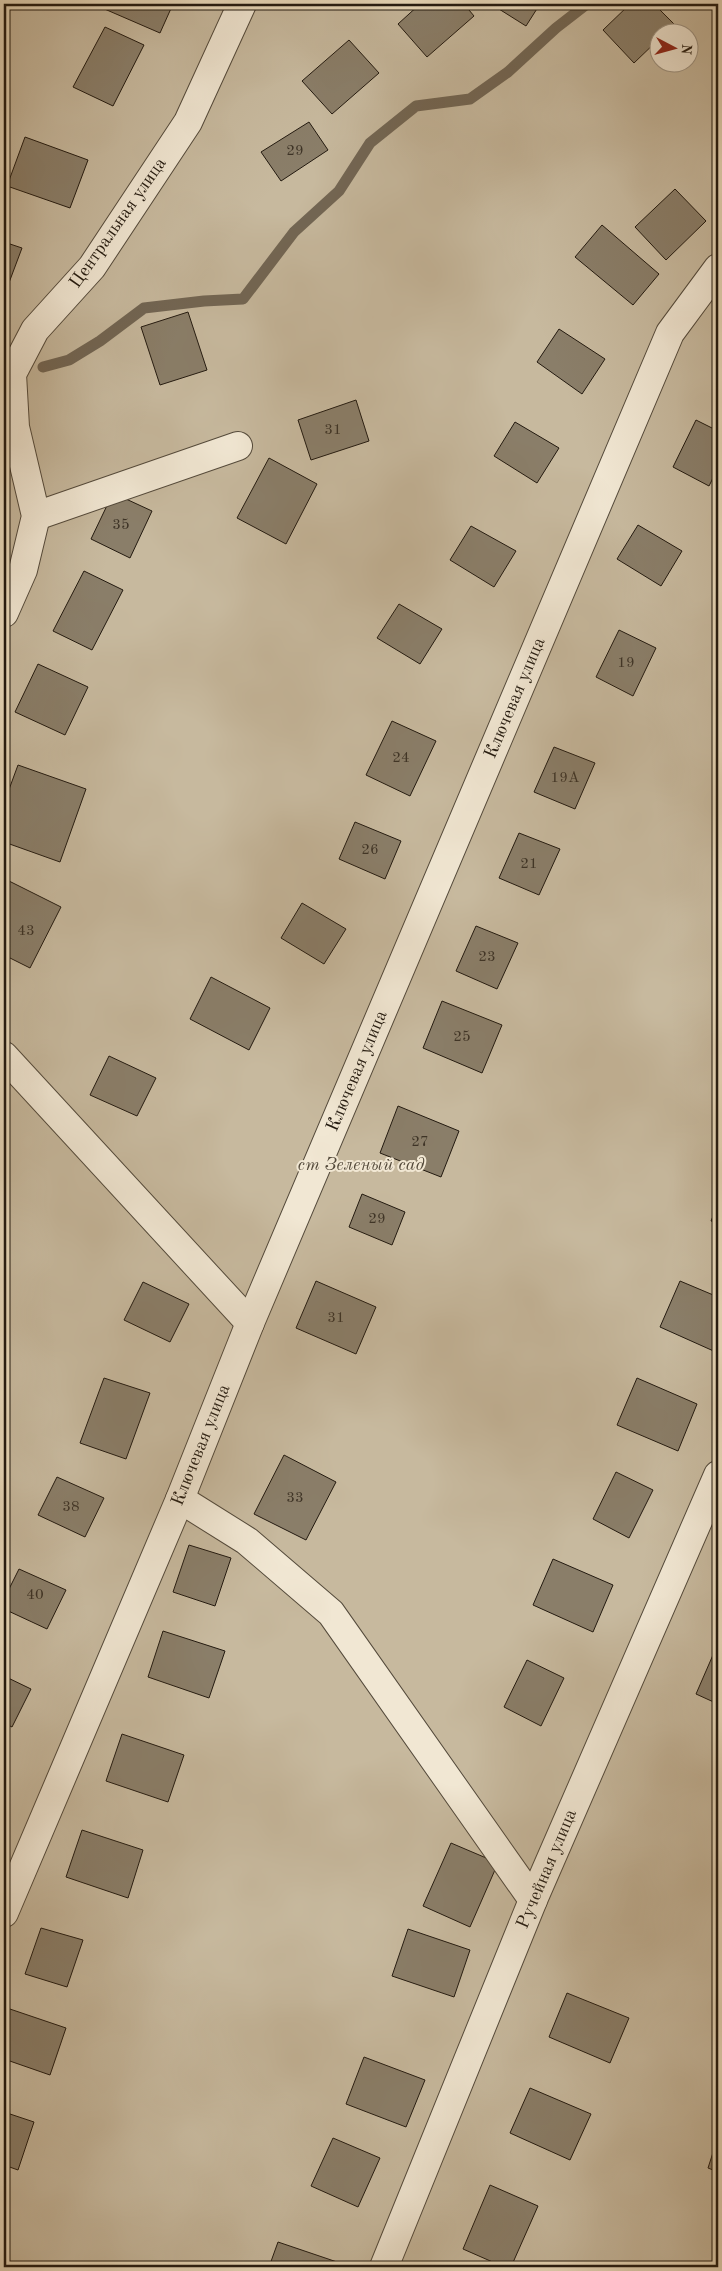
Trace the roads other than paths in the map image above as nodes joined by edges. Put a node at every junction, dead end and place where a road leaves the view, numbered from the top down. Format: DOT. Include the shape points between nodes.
graph roads {
  1 [pos="242,4"];
  2 [pos="718,268"];
  3 [pos="238,446"];
  4 [pos="36,516"];
  5 [pos="4,613"];
  6 [pos="4,1056"];
  7 [pos="250,1323"];
  8 [pos="718,1475"];
  9 [pos="180,1499"];
  10 [pos="533,1900"];
  11 [pos="4,1913"];
  12 [pos="384,2267"];
  1 -- 4 [label="street, Центральная улица" via="188,122 92,267 35,330 12,374 15,427"];
  2 -- 7 [label="street, Ключевая улица" via="670,333"];
  3 -- 4 [label="street"];
  4 -- 5 [label="street, Центральная улица" via="23,570"];
  6 -- 7 [label="street"];
  7 -- 9 [label="street, Ключевая улица"];
  8 -- 10 [label="street, Ручейная улица"];
  9 -- 10 [label="street" via="247,1541 331,1613"];
  9 -- 11 [label="street, Ключевая улица"];
  10 -- 12 [label="street, Ручейная улица"];
}
